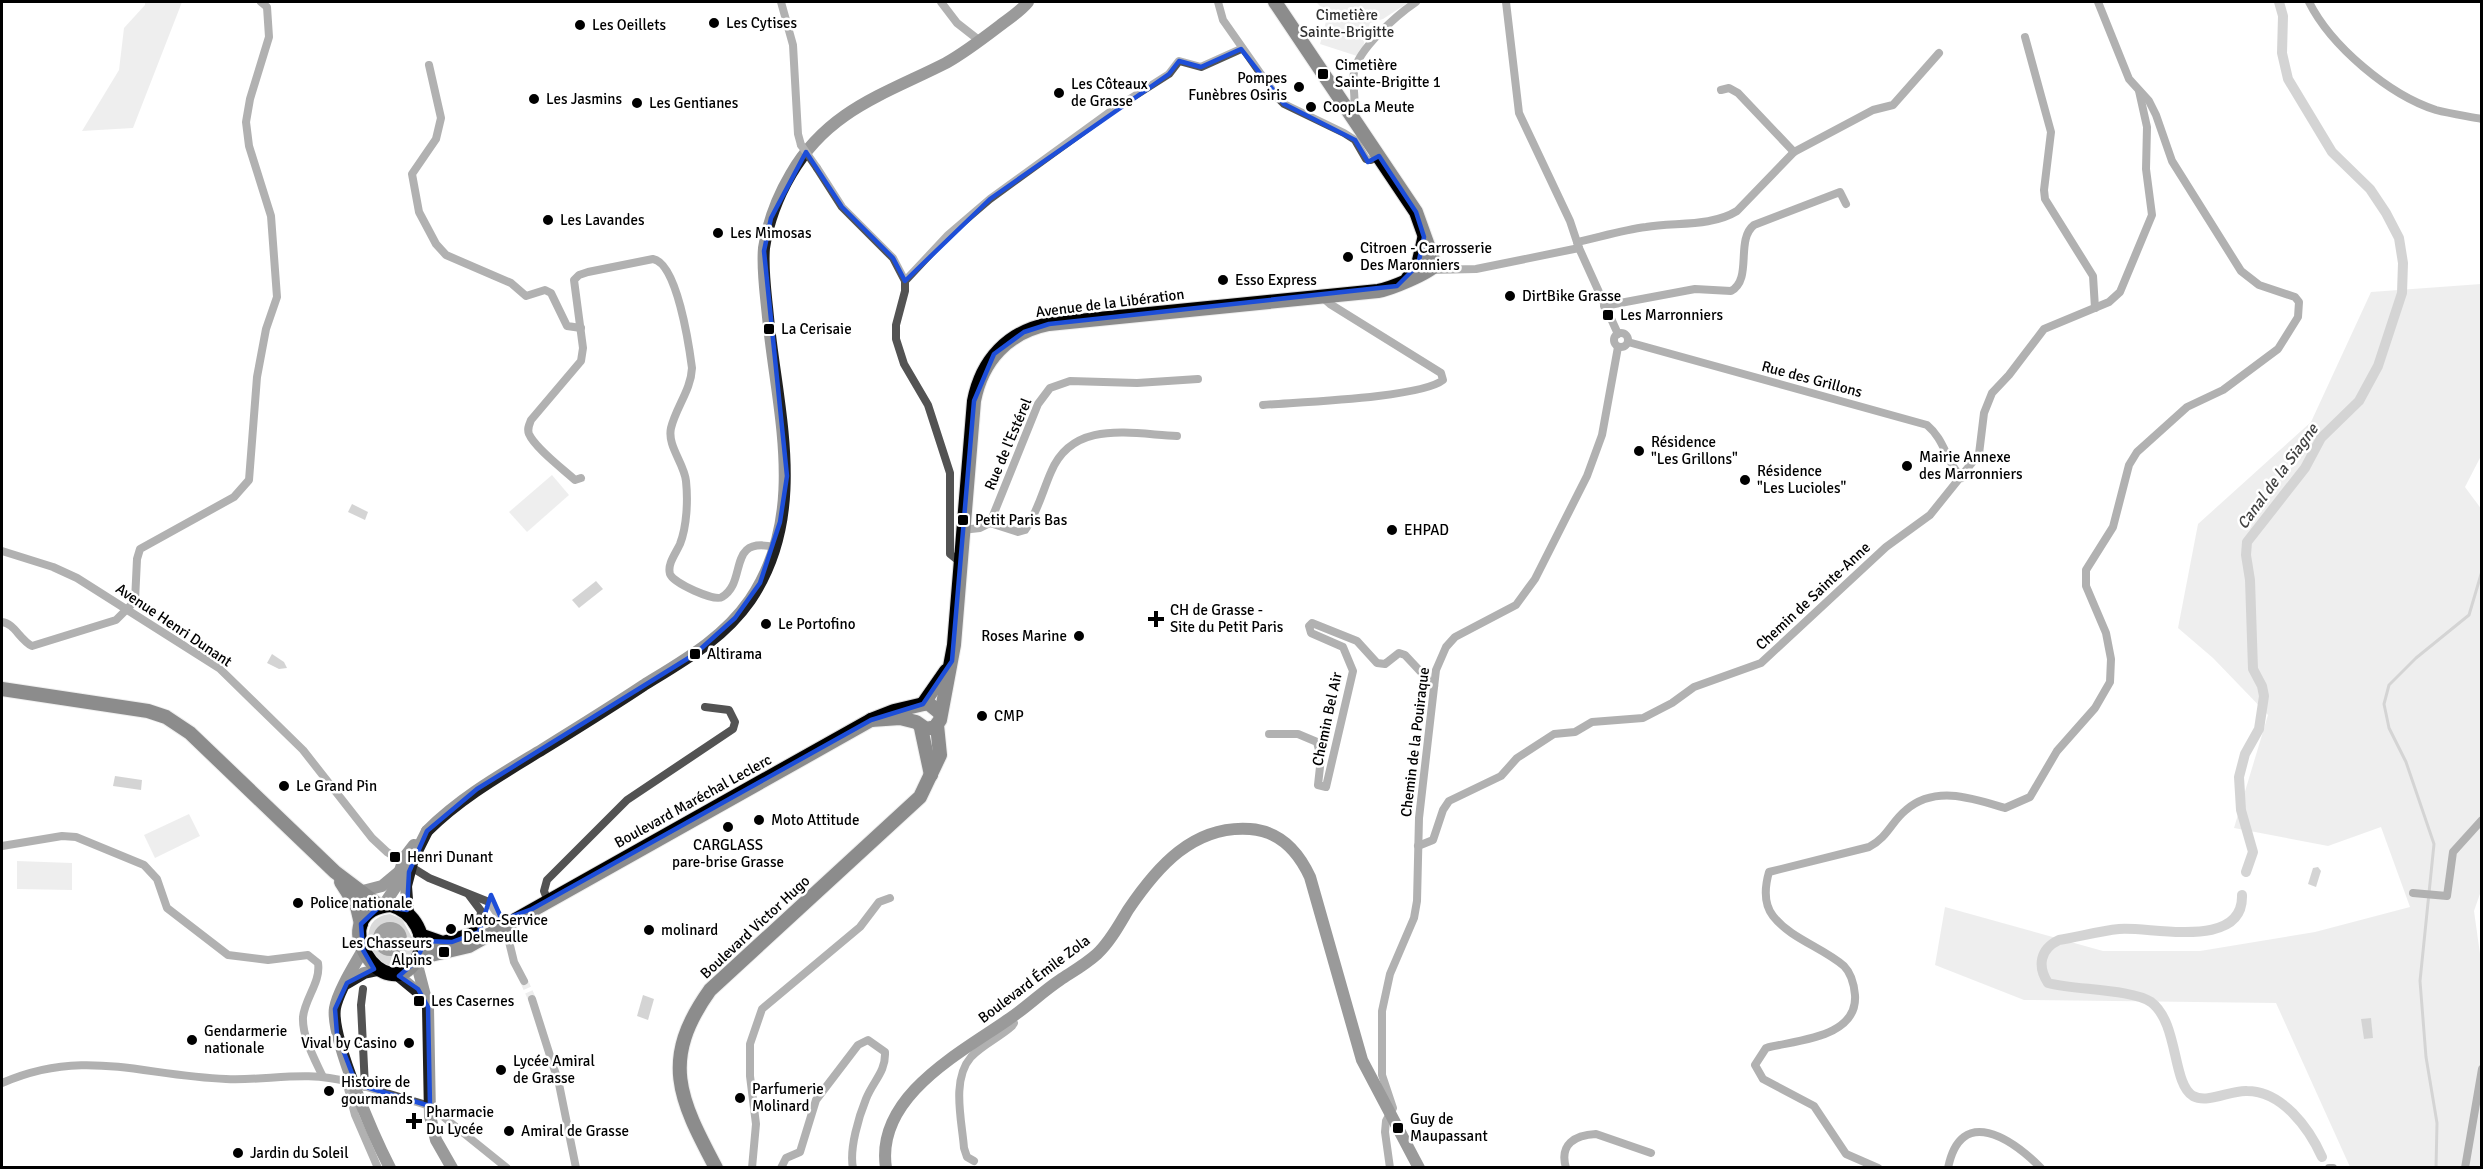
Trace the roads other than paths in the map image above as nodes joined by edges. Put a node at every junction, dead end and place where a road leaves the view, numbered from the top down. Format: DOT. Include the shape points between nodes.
graph roads {
  1 [pos="261,2"];
  2 [pos="781,2"];
  3 [pos="941,2"];
  4 [pos="1028,2"];
  5 [pos="1218,2"];
  6 [pos="1275,2"];
  7 [pos="1416,2"];
  8 [pos="1506,2"];
  9 [pos="2098,2"];
  10 [pos="2309,2"];
  11 [pos="2025,37"];
  12 [pos="980,41"];
  13 [pos="1241,50"];
  14 [pos="1939,53"];
  15 [pos="429,65"];
  16 [pos="2139,89"];
  17 [pos="1721,90"];
  18 [pos="1352,115"];
  19 [pos="2481,119"];
  20 [pos="1794,152"];
  21 [pos="1379,156"];
  22 [pos="1846,204"];
  23 [pos="1578,245"];
  24 [pos="1426,263"];
  25 [pos="905,281"];
  26 [pos="1322,297"];
  27 [pos="1604,306"];
  28 [pos="2095,308"];
  29 [pos="580,328"];
  30 [pos="1617,334"];
  31 [pos="1628,342"];
  32 [pos="1618,347"];
  33 [pos="1198,379"];
  34 [pos="1263,405"];
  35 [pos="1177,436"];
  36 [pos="581,478"];
  37 [pos="1962,478"];
  38 [pos="990,524"];
  39 [pos="962,530"];
  40 [pos="774,547"];
  41 [pos="2,552"];
  42 [pos="960,562"];
  43 [pos="126,610"];
  44 [pos="2,622"];
  45 [pos="952,661"];
  46 [pos="1434,686"];
  47 [pos="2,689"];
  48 [pos="921,705"];
  49 [pos="705,707"];
  50 [pos="938,718"];
  51 [pos="871,720"];
  52 [pos="918,725"];
  53 [pos="1269,734"];
  54 [pos="932,777"];
  55 [pos="2481,820"];
  56 [pos="427,831"];
  57 [pos="2,846"];
  58 [pos="1418,846"];
  59 [pos="335,872"];
  60 [pos="397,884"];
  61 [pos="359,892"];
  62 [pos="2413,893"];
  63 [pos="469,894"];
  64 [pos="890,898"];
  65 [pos="548,901"];
  66 [pos="382,906"];
  67 [pos="408,913"];
  68 [pos="503,923"];
  69 [pos="361,924"];
  70 [pos="479,932"];
  71 [pos="420,934"];
  72 [pos="363,950"];
  73 [pos="417,959"];
  74 [pos="378,970"];
  75 [pos="395,973"];
  76 [pos="524,981"];
  77 [pos="347,983"];
  78 [pos="363,988"];
  79 [pos="425,997"];
  80 [pos="532,999"];
  81 [pos="1011,1018"];
  82 [pos="2481,1069"];
  83 [pos="322,1075"];
  84 [pos="347,1082"];
  85 [pos="2,1083"];
  86 [pos="366,1087"];
  87 [pos="430,1106"];
  88 [pos="1390,1115"];
  89 [pos="1651,1153"];
  90 [pos="974,1161"];
  91 [pos="378,1167"];
  92 [pos="390,1167"];
  93 [pos="452,1167"];
  94 [pos="507,1167"];
  95 [pos="576,1167"];
  96 [pos="716,1167"];
  97 [pos="752,1167"];
  98 [pos="781,1167"];
  99 [pos="853,1167"];
  100 [pos="886,1167"];
  101 [pos="1390,1167"];
  102 [pos="1419,1167"];
  103 [pos="1566,1167"];
  104 [pos="1878,1167"];
  105 [pos="1948,1167"];
  106 [pos="2041,1167"];
  107 [pos="2464,1167"];
  1 -- 43 [label="street" via="267,7 269,37 246,122 249,146 271,216 277,297 257,377 249,480 234,497 140,549 135,601"];
  2 -- 25 [label="street, bridge" via="792,45 801,145 842,207 893,258"];
  3 -- 12 [label="street" via="957,23"];
  4 -- 12 [label="main road"];
  5 -- 13 [label="street" via="1223,21"];
  6 -- 18 [label="main road, Avenue de la Libération"];
  7 -- 18 [label="street" via="1378,33 1357,63"];
  8 -- 23 [label="street" via="1519,113"];
  9 -- 16 [label="street" via="2129,79"];
  10 -- 19 [label="street" via="2343,50 2385,84 2435,110"];
  11 -- 28 [label="street" via="2051,132 2045,199 2093,276"];
  12 -- 40 [label="main road" via="947,62 879,93 840,118 811,146 791,174 771,218 764,251 766,294 787,476"];
  13 -- 21 [label="street" via="1284,104 1355,140 1366,159"];
  13 -- 25 [label="street" via="1201,67 1179,61 1169,74 1106,114 990,199 948,235"];
  14 -- 20 [label="street" via="1893,105 1873,110"];
  15 -- 29 [label="street" via="441,118 436,139 412,174 418,212 427,229 446,255 511,283 526,296 545,290 551,293 567,326"];
  16 -- 28 [label="street, Chemin de Sainte-Anne" via="2147,127 2146,169 2152,215 2120,292 2109,303"];
  16 -- 104 [label="street" via="2156,116 2172,161 2241,271 2259,285 2295,297 2299,302 2298,317 2278,349 2223,390 2187,407 2129,465 2113,527 2086,570 2086,586 2106,633 2110,682 2095,708 2057,751 2030,797 2005,808 1971,797 1924,799 1905,810 1882,840 1869,847 1769,872 1765,886 1772,915 1845,967 1852,977 1856,1002 1852,1015 1837,1030 1766,1048 1755,1065 1763,1079 1814,1107 1846,1154"];
  17 -- 20 [label="street" via="1729,88 1738,93"];
  18 -- 21 [label="main road, Avenue de la Libération"];
  20 -- 23 [label="street" via="1730,216 1647,226"];
  21 -- 24 [label="main road, Avenue de la Libération" via="1416,212 1424,237"];
  22 -- 27 [label="street" via="1840,192 1754,225 1748,232 1740,284 1731,291 1695,289"];
  23 -- 24 [label="street" via="1476,269 1447,271"];
  23 -- 27 [label="street"];
  24 -- 26 [label="main road, Avenue de la Libération" via="1405,282 1378,291"];
  25 -- 42 [label="street" via="896,339 904,364 928,405 950,473 950,554"];
  26 -- 34 [label="street" via="1441,373 1443,380 1428,388"];
  26 -- 39 [label="main road, Avenue de la Libération" via="1049,324 1012,339 994,354 977,383"];
  27 -- 30 [label="street"];
  28 -- 37 [label="street, Chemin de Sainte-Anne" via="2044,328 1992,393 1984,412 1978,454"];
  29 -- 36 [label="street" via="581,361 528,428 529,436 544,451 575,480"];
  29 -- 40 [label="street" via="574,290 574,280 579,275 653,258 660,260 679,304 692,368 692,378 671,428 686,480 686,511 681,543 670,563 670,574 675,581 715,599 731,587 747,549 760,545"];
  30 -- 31 [label="street" via="1626,336"];
  30 -- 32 [label="street" via="1614,340"];
  31 -- 32 [label="street"];
  31 -- 37 [label="street, Rue des Grillons" via="1927,425 1937,434 1952,467"];
  32 -- 46 [label="street, Chemin de la Pouiraque" via="1602,435 1587,476 1535,579 1516,605 1455,637 1436,670"];
  33 -- 38 [label="street, Rue de l'Estérel" via="1137,383 1070,381 1050,388 1038,404"];
  35 -- 38 [label="street" via="1096,432 1076,441 1056,460 1025,530 1018,532"];
  37 -- 58 [label="street, Chemin de Sainte-Anne" via="1930,515 1886,548 1761,663 1694,687 1672,704 1642,718 1592,722 1575,732 1554,734 1517,758 1501,776 1449,801 1433,840"];
  38 -- 39 [label="street"];
  39 -- 42 [label="main road, Avenue de la Libération"];
  40 -- 56 [label="main road" via="760,583 748,601 702,648 477,789"];
  41 -- 43 [label="street, Avenue Henri Dunant" via="53,567"];
  42 -- 45 [label="main road, Avenue de la Libération"];
  43 -- 44 [label="street" via="116,620 41,645 26,643 10,625"];
  43 -- 63 [label="street, Avenue Henri Dunant" via="219,668 303,750 387,852 416,872"];
  45 -- 48 [label="main road, Avenue de la Libération"];
  45 -- 50 [label="main road, Avenue de la Libération"];
  46 -- 53 [label="street, Chemin Bel Air" via="1405,655 1399,653 1385,664 1377,663 1357,640 1312,623 1311,633 1343,647 1353,671 1326,787 1318,785 1321,758 1317,742 1298,734"];
  46 -- 58 [label="street, Chemin de la Pouiraque"];
  47 -- 59 [label="main road" via="166,717 190,733"];
  48 -- 50 [label="main road" via="933,705"];
  48 -- 51 [label="main road, Boulevard Maréchal Leclerc"];
  48 -- 52 [label="main road" via="915,714"];
  49 -- 65 [label="street" via="729,710 735,722 733,729 627,800 547,880 544,891"];
  50 -- 52 [label="main road" via="931,729"];
  50 -- 54 [label="main road, Boulevard Victor Hugo" via="941,747"];
  51 -- 52 [label="main road" via="893,717"];
  51 -- 65 [label="main road, Boulevard Maréchal Leclerc"];
  52 -- 54 [label="main road" via="928,748"];
  54 -- 96 [label="main road, Boulevard Victor Hugo" via="909,808 710,990 692,1017 681,1051 680,1087 695,1130"];
  55 -- 62 [label="street" via="2452,852 2447,896"];
  56 -- 60 [label="main road, bridge"];
  56 -- 60 [label="main road, bridge" via="410,850"];
  57 -- 83 [label="street" via="76,837 144,865 157,879 167,908 228,954 268,960 308,955 315,958 318,975 303,1017"];
  58 -- 88 [label="street" via="1414,918 1390,974 1382,1011 1382,1075 1393,1108"];
  59 -- 61 [label="main road"];
  59 -- 69 [label="main road" via="357,908"];
  60 -- 61 [label="main road"];
  60 -- 66 [label="main road"];
  60 -- 67 [label="main road"];
  61 -- 66 [label="main road"];
  63 -- 68 [label="street, Avenue Henri Dunant" via="489,902"];
  63 -- 70 [label="street" via="481,911"];
  64 -- 97 [label="street" via="879,902 860,927 762,1009 750,1044 756,1124"];
  65 -- 68 [label="main road, Boulevard Maréchal Leclerc"];
  66 -- 67 [label="main road"];
  66 -- 69 [label="main road" via="368,914"];
  67 -- 71 [label="main road"];
  68 -- 70 [label="main road, Boulevard Maréchal Leclerc"];
  68 -- 73 [label="main road, Boulevard Maréchal Leclerc" via="462,949"];
  68 -- 76 [label="street"];
  69 -- 72 [label="main road"];
  70 -- 71 [label="main road, Boulevard Maréchal Leclerc" via="443,943"];
  71 -- 73 [label="main road" via="422,944"];
  72 -- 74 [label="main road"];
  72 -- 77 [label="main road"];
  73 -- 75 [label="main road" via="409,968"];
  73 -- 79 [label="main road"];
  74 -- 75 [label="main road"];
  74 -- 77 [label="main road"];
  75 -- 79 [label="main road"];
  77 -- 92 [label="main road" via="335,1009 337,1034"];
  78 -- 86 [label="street"];
  79 -- 87 [label="main road"];
  80 -- 95 [label="street" via="559,1084"];
  81 -- 88 [label="main road, Boulevard Émile Zola" via="1096,955 1147,883 1190,842 1226,829 1258,829 1277,837 1302,860 1362,1060"];
  81 -- 90 [label="street" via="1012,1026 971,1057 964,1070 960,1086 964,1148 967,1157"];
  81 -- 100 [label="main road, Boulevard Émile Zola" via="933,1071 910,1096 892,1125 884,1158"];
  82 -- 107 [label="street"];
  83 -- 84 [label="street"];
  83 -- 85 [label="street" via="219,1079 101,1064 70,1064 44,1068"];
  84 -- 86 [label="street, bridge"];
  84 -- 91 [label="street" via="355,1115"];
  86 -- 87 [label="street"];
  87 -- 93 [label="main road" via="436,1140"];
  87 -- 94 [label="street"];
  88 -- 101 [label="street" via="1384,1132"];
  88 -- 102 [label="main road, Boulevard Émile Zola"];
  89 -- 103 [label="street" via="1588,1134 1570,1141 1564,1150"];
  98 -- 99 [label="street" via="786,1158 800,1152 816,1100 858,1045 868,1040 885,1052 886,1065 866,1098 852,1155"];
  105 -- 106 [label="street" via="1951,1151 1976,1131 1991,1132 2015,1143"];
}
